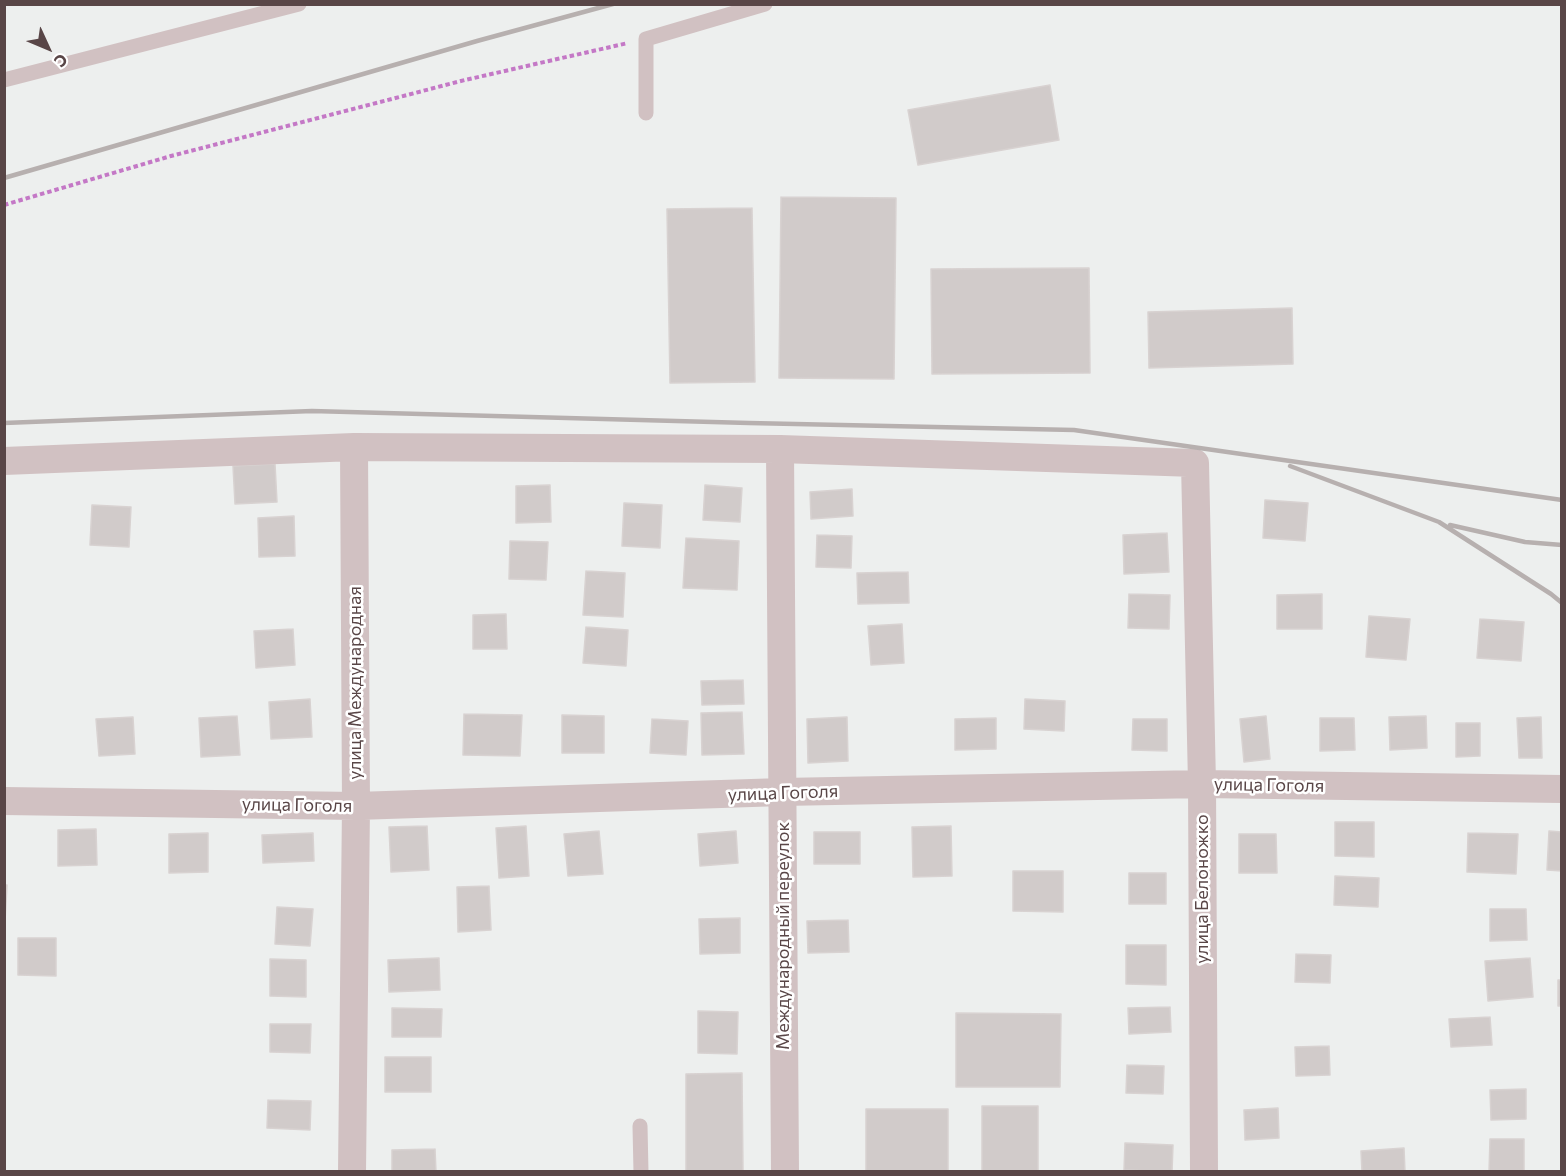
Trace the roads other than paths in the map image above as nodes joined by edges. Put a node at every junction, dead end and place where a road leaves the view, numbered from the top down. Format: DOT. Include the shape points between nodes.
graph roads {
  1 [pos="298,4"];
  2 [pos="765,4"];
  3 [pos="4,80"];
  4 [pos="646,113"];
  5 [pos="354,447"];
  6 [pos="780,449"];
  7 [pos="4,461"];
  8 [pos="1202,784"];
  9 [pos="1562,789"];
  10 [pos="782,792"];
  11 [pos="4,801"];
  12 [pos="356,806"];
  13 [pos="640,1126"];
  14 [pos="352,1172"];
  15 [pos="641,1172"];
  16 [pos="785,1172"];
  17 [pos="1204,1172"];
  1 -- 3 [label="lane"];
  2 -- 4 [label="lane" via="646,39"];
  5 -- 6 [label="street"];
  5 -- 7 [label="street"];
  5 -- 12 [label="street, улица Международная"];
  6 -- 8 [label="street, улица Белоножко" via="1195,463"];
  6 -- 10 [label="street, Международный переулок"];
  8 -- 9 [label="street, улица Гоголя"];
  8 -- 10 [label="street, улица Гоголя"];
  8 -- 17 [label="street, улица Белоножко"];
  10 -- 12 [label="street, улица Гоголя"];
  10 -- 16 [label="street, Международный переулок"];
  11 -- 12 [label="street, улица Гоголя"];
  12 -- 14 [label="street, улица Международная"];
  13 -- 15 [label="lane"];
}
